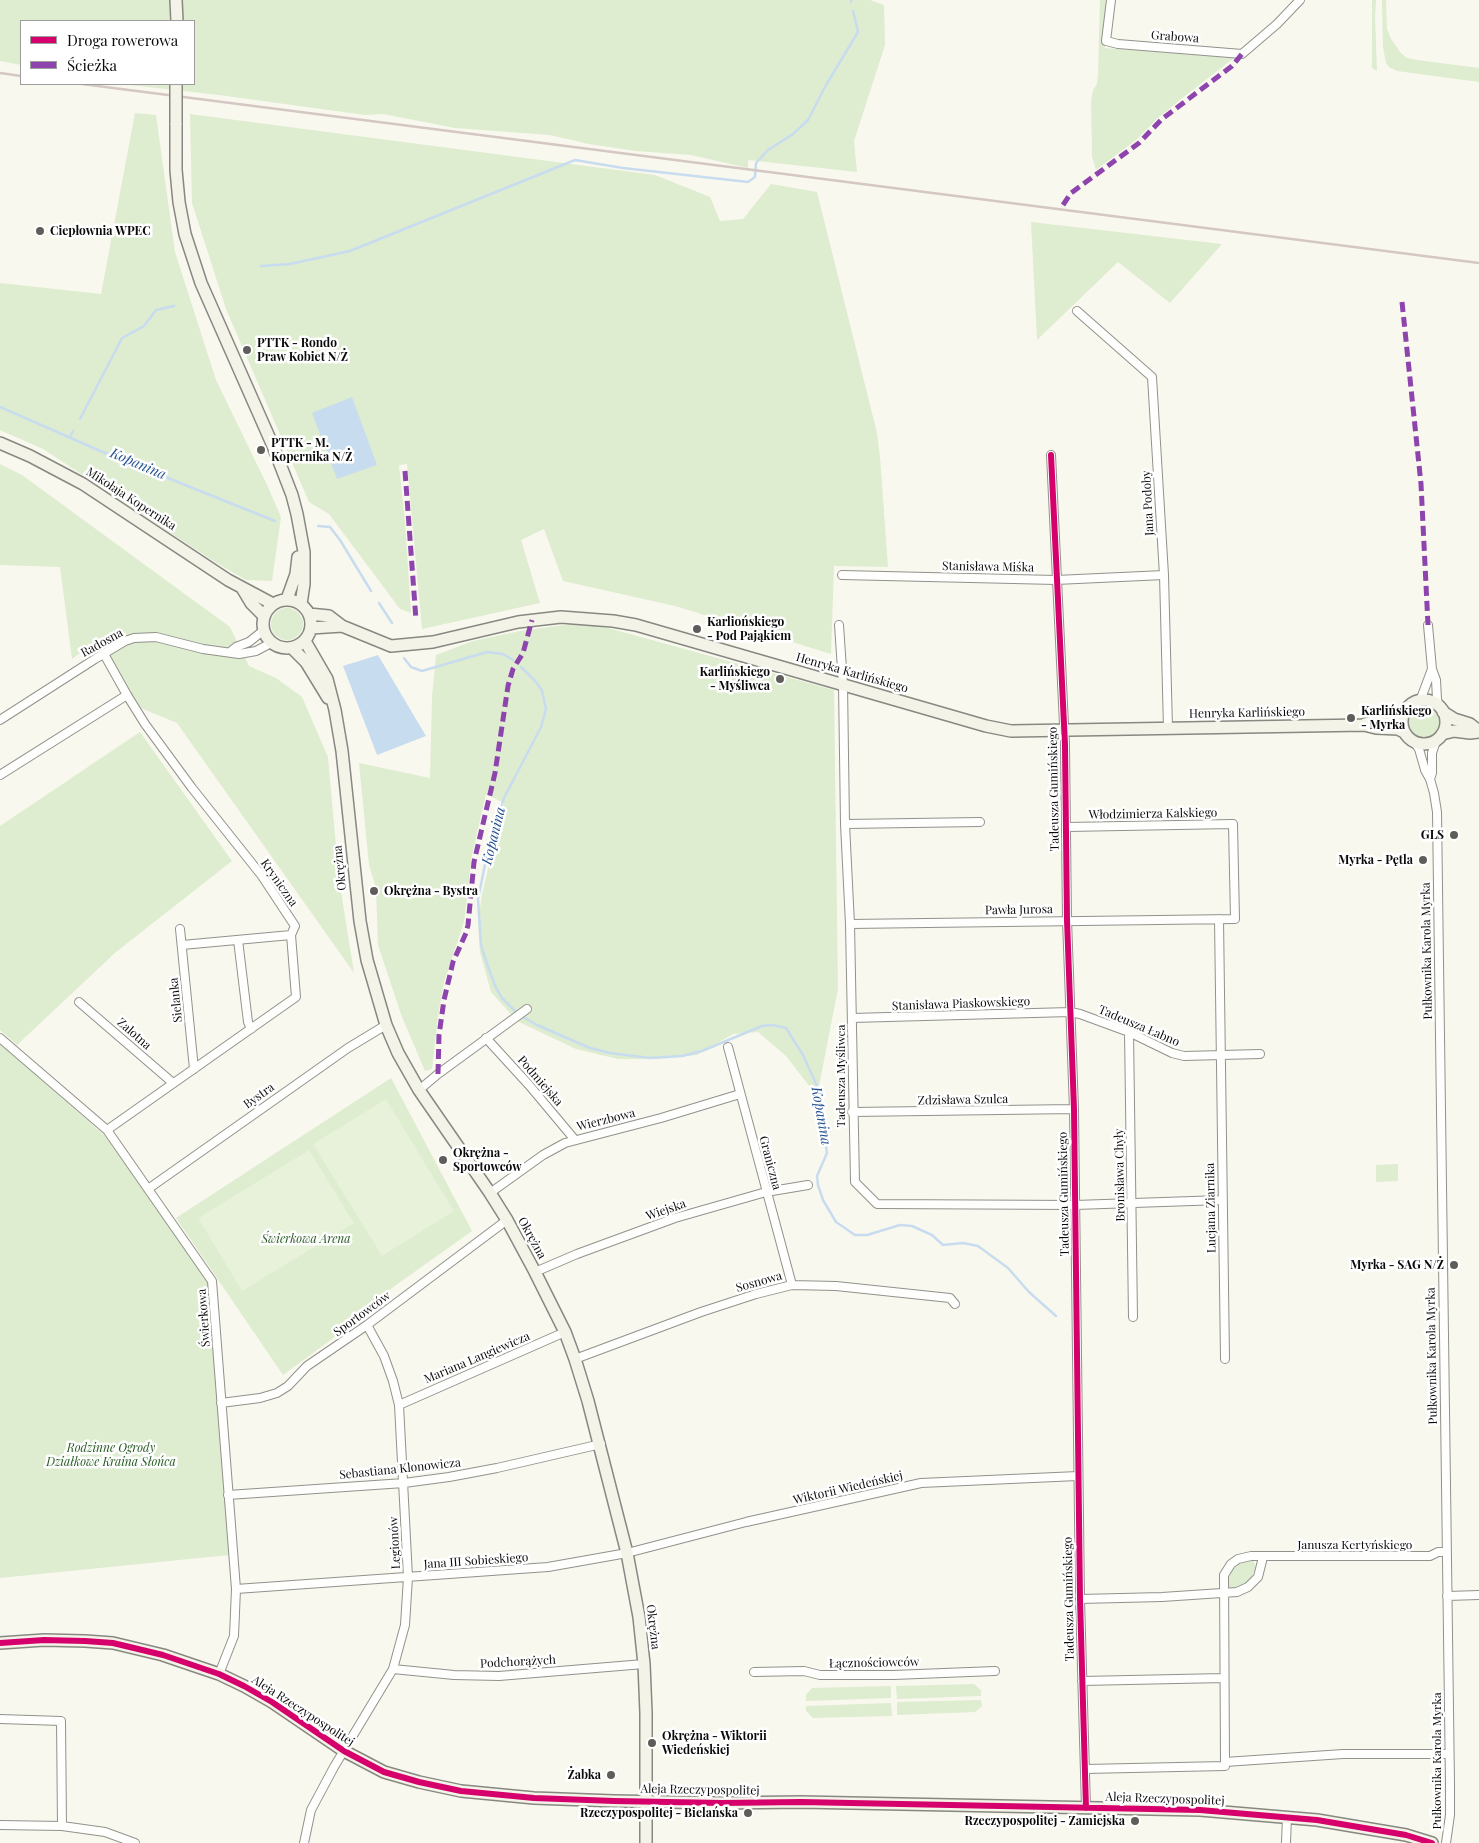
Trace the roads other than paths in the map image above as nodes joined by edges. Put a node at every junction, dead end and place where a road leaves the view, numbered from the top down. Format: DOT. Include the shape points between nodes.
graph roads {
  1 [pos="176,0"];
  2 [pos="1111,0"];
  3 [pos="1300,0"];
  4 [pos="176,20"];
  5 [pos="176,85"];
  6 [pos="1077,310"];
  7 [pos="0,443"];
  8 [pos="1051,455"];
  9 [pos="300,533"];
  10 [pos="842,575"];
  11 [pos="1164,575"];
  12 [pos="1056,580"];
  13 [pos="242,588"];
  14 [pos="287,599"];
  15 [pos="272,604"];
  16 [pos="301,604"];
  17 [pos="310,614"];
  18 [pos="264,616"];
  19 [pos="839,625"];
  20 [pos="1428,625"];
  21 [pos="342,626"];
  22 [pos="311,628"];
  23 [pos="264,630"];
  24 [pos="305,641"];
  25 [pos="271,642"];
  26 [pos="292,648"];
  27 [pos="230,652"];
  28 [pos="104,654"];
  29 [pos="1432,669"];
  30 [pos="843,684"];
  31 [pos="127,695"];
  32 [pos="1420,701"];
  33 [pos="1441,709"];
  34 [pos="335,710"];
  35 [pos="1404,713"];
  36 [pos="0,720"];
  37 [pos="1364,725"];
  38 [pos="1168,728"];
  39 [pos="1064,730"];
  40 [pos="1479,731"];
  41 [pos="1404,732"];
  42 [pos="1439,738"];
  43 [pos="1415,743"];
  44 [pos="0,775"];
  45 [pos="1430,779"];
  46 [pos="980,822"];
  47 [pos="845,824"];
  48 [pos="1067,827"];
  49 [pos="1219,919"];
  50 [pos="1068,920"];
  51 [pos="850,924"];
  52 [pos="180,929"];
  53 [pos="291,935"];
  54 [pos="238,940"];
  55 [pos="182,945"];
  56 [pos="79,1002"];
  57 [pos="527,1009"];
  58 [pos="1070,1012"];
  59 [pos="852,1018"];
  60 [pos="386,1025"];
  61 [pos="251,1029"];
  62 [pos="1129,1032"];
  63 [pos="0,1038"];
  64 [pos="486,1038"];
  65 [pos="728,1047"];
  66 [pos="1260,1054"];
  67 [pos="1220,1056"];
  68 [pos="194,1069"];
  69 [pos="173,1083"];
  70 [pos="419,1090"];
  71 [pos="740,1094"];
  72 [pos="1074,1109"];
  73 [pos="852,1112"];
  74 [pos="107,1130"];
  75 [pos="575,1140"];
  76 [pos="808,1185"];
  77 [pos="148,1189"];
  78 [pos="766,1192"];
  79 [pos="490,1193"];
  80 [pos="1222,1200"];
  81 [pos="1132,1204"];
  82 [pos="1075,1205"];
  83 [pos="507,1220"];
  84 [pos="536,1272"];
  85 [pos="792,1285"];
  86 [pos="955,1304"];
  87 [pos="1133,1317"];
  88 [pos="367,1325"];
  89 [pos="564,1332"];
  90 [pos="575,1359"];
  91 [pos="1225,1359"];
  92 [pos="221,1404"];
  93 [pos="398,1404"];
  94 [pos="600,1444"];
  95 [pos="1078,1476"];
  96 [pos="404,1483"];
  97 [pos="228,1494"];
  98 [pos="1446,1552"];
  99 [pos="627,1553"];
  100 [pos="1263,1556"];
  101 [pos="408,1577"];
  102 [pos="236,1589"];
  103 [pos="1224,1594"];
  104 [pos="1479,1595"];
  105 [pos="1447,1596"];
  106 [pos="1080,1599"];
  107 [pos="0,1643"];
  108 [pos="644,1664"];
  109 [pos="393,1668"];
  110 [pos="995,1671"];
  111 [pos="754,1672"];
  112 [pos="219,1674"];
  113 [pos="1224,1678"];
  114 [pos="1082,1681"];
  115 [pos="0,1719"];
  116 [pos="344,1751"];
  117 [pos="1449,1754"];
  118 [pos="1225,1762"];
  119 [pos="1085,1769"];
  120 [pos="645,1801"];
  121 [pos="1086,1808"];
  122 [pos="1287,1816"];
  123 [pos="0,1825"];
  124 [pos="62,1826"];
  125 [pos="135,1843"];
  126 [pos="304,1843"];
  127 [pos="646,1843"];
  128 [pos="1286,1843"];
  129 [pos="1432,1843"];
  130 [pos="1446,1843"];
  1 -- 4 [label="street"];
  2 -- 3 [label="street, Grabowa" via="1106,41 1242,54"];
  5 -- 9 [label="street, bridge" via="176,170 185,234 201,283 292,495"];
  6 -- 11 [label="street, Jana Podoby" via="1152,377"];
  7 -- 13 [label="street, Mikołaja Kopernika" via="83,484"];
  8 -- 12 [label="street, Tadeusza Gumińskiego"];
  9 -- 14 [label="street" via="298,566"];
  9 -- 16 [label="street" via="304,552"];
  10 -- 12 [label="street, Stanisława Miśka"];
  11 -- 12 [label="street, Stanisława Miśka"];
  11 -- 38 [label="street, Jana Podoby"];
  12 -- 39 [label="street, Tadeusza Gumińskiego"];
  13 -- 15 [label="street, Mikołaja Kopernika"];
  13 -- 18 [label="street, Mikołaja Kopernika"];
  14 -- 15 [label="street"];
  14 -- 16 [label="street"];
  15 -- 18 [label="street"];
  16 -- 17 [label="street"];
  17 -- 21 [label="street, Henryka Karlińskiego" via="330,616"];
  17 -- 22 [label="street"];
  18 -- 23 [label="street"];
  19 -- 30 [label="street, Tadeusza Myśliwca"];
  20 -- 29 [label="street"];
  21 -- 22 [label="street, Henryka Karlińskiego"];
  21 -- 30 [label="street, Henryka Karlińskiego" via="391,646 433,642 518,622 561,617 613,621"];
  22 -- 24 [label="street"];
  23 -- 25 [label="street"];
  23 -- 27 [label="street"];
  24 -- 26 [label="street"];
  24 -- 34 [label="street, Okrężna" via="327,679"];
  25 -- 26 [label="street"];
  25 -- 27 [label="street, Radosna" via="249,653"];
  26 -- 34 [label="street, Okrężna" via="306,662"];
  27 -- 28 [label="street, Radosna" via="156,637 134,638"];
  28 -- 31 [label="street, Kryniczna"];
  28 -- 36 [label="street, Radosna"];
  29 -- 32 [label="street"];
  29 -- 33 [label="street"];
  30 -- 39 [label="street, Henryka Karlińskiego" via="999,729"];
  30 -- 47 [label="street, Tadeusza Myśliwca"];
  31 -- 44 [label="street"];
  31 -- 53 [label="street, Kryniczna" via="192,788 262,876 295,926"];
  32 -- 33 [label="street" via="1428,700"];
  32 -- 35 [label="street" via="1409,706"];
  33 -- 40 [label="street"];
  33 -- 42 [label="street" via="1446,724"];
  34 -- 60 [label="street, Okrężna" via="360,920 367,960"];
  35 -- 37 [label="street, Henryka Karlińskiego"];
  35 -- 41 [label="street"];
  37 -- 38 [label="street, Henryka Karlińskiego"];
  37 -- 41 [label="street, Henryka Karlińskiego"];
  38 -- 39 [label="street, Henryka Karlińskiego"];
  39 -- 48 [label="street, Tadeusza Gumińskiego"];
  40 -- 42 [label="street" via="1454,731"];
  41 -- 43 [label="street"];
  42 -- 43 [label="street" via="1426,744"];
  42 -- 45 [label="street, Pułkownika Karola Myrka" via="1432,753"];
  43 -- 45 [label="street, Pułkownika Karola Myrka"];
  45 -- 98 [label="street, Pułkownika Karola Myrka" via="1437,812"];
  46 -- 47 [label="street"];
  47 -- 51 [label="street, Tadeusza Myśliwca"];
  48 -- 49 [label="street, Włodzimierza Kalskiego" via="1233,824 1235,919"];
  48 -- 50 [label="street, Tadeusza Gumińskiego"];
  49 -- 50 [label="street, Pawła Jurosa"];
  49 -- 67 [label="street"];
  50 -- 51 [label="street, Pawła Jurosa"];
  50 -- 58 [label="street, Tadeusza Gumińskiego"];
  51 -- 59 [label="street, Tadeusza Myśliwca"];
  52 -- 55 [label="street, Sielanka"];
  53 -- 54 [label="street"];
  53 -- 61 [label="street, Kryniczna" via="296,997"];
  54 -- 55 [label="street"];
  54 -- 61 [label="street"];
  55 -- 68 [label="street, Sielanka"];
  56 -- 69 [label="street, Zalotna"];
  57 -- 64 [label="street"];
  58 -- 59 [label="street, Stanisława Piaskowskiego"];
  58 -- 62 [label="street, Tadeusza Łabno"];
  58 -- 72 [label="street, Tadeusza Gumińskiego"];
  59 -- 73 [label="street, Tadeusza Myśliwca"];
  60 -- 70 [label="street, Okrężna"];
  60 -- 77 [label="street, Bystra" via="348,1048"];
  61 -- 68 [label="street, Kryniczna"];
  62 -- 67 [label="street, Tadeusza Łabno" via="1172,1053"];
  62 -- 81 [label="street, Bronisława Chyły"];
  63 -- 74 [label="street, Świerkowa"];
  64 -- 70 [label="street"];
  64 -- 75 [label="street, Podmiejska"];
  65 -- 71 [label="street, Graniczna"];
  66 -- 67 [label="street, Tadeusza Łabno"];
  67 -- 80 [label="street, Lucjana Ziarnika"];
  68 -- 69 [label="street, Kryniczna"];
  69 -- 74 [label="street, Kryniczna"];
  70 -- 79 [label="street, Okrężna"];
  71 -- 75 [label="street, Wierzbowa"];
  71 -- 78 [label="street, Graniczna"];
  72 -- 73 [label="street, Zdzisława Szulca"];
  72 -- 82 [label="street, Tadeusza Gumińskiego"];
  73 -- 82 [label="street, Tadeusza Myśliwca" via="855,1182 878,1204"];
  74 -- 77 [label="street, Świerkowa"];
  75 -- 79 [label="street, Wierzbowa" via="543,1155"];
  76 -- 78 [label="street, Wiejska"];
  77 -- 92 [label="street, Świerkowa" via="212,1281"];
  78 -- 84 [label="street, Wiejska" via="675,1218"];
  78 -- 85 [label="street, Graniczna"];
  79 -- 83 [label="street, Okrężna"];
  80 -- 81 [label="street, Tadeusza Myśliwca"];
  80 -- 91 [label="street, Lucjana Ziarnika"];
  81 -- 82 [label="street, Tadeusza Myśliwca"];
  81 -- 87 [label="street, Bronisława Chyły"];
  82 -- 95 [label="street, Tadeusza Gumińskiego"];
  83 -- 84 [label="street, Okrężna"];
  83 -- 88 [label="street, Sportowców"];
  84 -- 89 [label="street, Okrężna"];
  85 -- 86 [label="street, Sosnowa" via="836,1286 950,1298"];
  85 -- 90 [label="street, Sosnowa" via="701,1312"];
  88 -- 92 [label="street, Sportowców" via="307,1366 277,1393"];
  88 -- 93 [label="street, Legionów" via="384,1356"];
  89 -- 90 [label="street, Okrężna"];
  89 -- 93 [label="street, Mariana Langiewicza"];
  90 -- 94 [label="street, Okrężna"];
  92 -- 97 [label="street, Świerkowa"];
  93 -- 96 [label="street, Legionów"];
  94 -- 96 [label="street, Sebastiana Klonowicza" via="497,1468"];
  94 -- 99 [label="street, Okrężna"];
  95 -- 99 [label="street, Wiktorii Wiedeńskiej" via="921,1483 746,1522"];
  95 -- 106 [label="street, Tadeusza Gumińskiego"];
  96 -- 97 [label="street, Sebastiana Klonowicza"];
  96 -- 101 [label="street, Legionów"];
  97 -- 102 [label="street, Świerkowa"];
  98 -- 100 [label="street, Janusza Kertyńskiego" via="1430,1556"];
  98 -- 105 [label="street, Pułkownika Karola Myrka"];
  99 -- 101 [label="street, Jana III Sobieskiego" via="548,1568"];
  99 -- 108 [label="street, Okrężna"];
  100 -- 103 [label="street" via="1258,1577 1248,1587"];
  100 -- 103 [label="street, Janusza Kertyńskiego" via="1238,1559 1231,1564 1224,1575"];
  101 -- 102 [label="street, Jana III Sobieskiego"];
  101 -- 109 [label="street, Legionów" via="405,1625"];
  102 -- 112 [label="street, Świerkowa" via="234,1636"];
  103 -- 106 [label="street"];
  103 -- 113 [label="street, Janusza Kertyńskiego"];
  104 -- 105 [label="street"];
  105 -- 117 [label="street, Pułkownika Karola Myrka"];
  106 -- 114 [label="street, Tadeusza Gumińskiego"];
  107 -- 112 [label="street, Aleja Rzeczypospolitej" via="63,1639 113,1644 163,1655"];
  108 -- 109 [label="street, Podchorążych" via="499,1676 454,1676"];
  108 -- 120 [label="street, Okrężna"];
  109 -- 116 [label="street, Legionów"];
  110 -- 111 [label="street, Łącznościowców" via="820,1676 804,1671"];
  112 -- 116 [label="street, Aleja Rzeczypospolitej" via="272,1702"];
  113 -- 114 [label="street"];
  113 -- 118 [label="street, Janusza Kertyńskiego"];
  114 -- 119 [label="street, Tadeusza Gumińskiego"];
  115 -- 124 [label="street" via="61,1721"];
  116 -- 120 [label="street, Aleja Rzeczypospolitej" via="384,1772 461,1791 534,1798"];
  116 -- 126 [label="street, Legionów" via="311,1810"];
  117 -- 118 [label="street" via="1343,1754"];
  117 -- 130 [label="street, Pułkownika Karola Myrka" via="1450,1815"];
  118 -- 119 [label="street" via="1225,1766"];
  119 -- 121 [label="street, Tadeusza Gumińskiego"];
  120 -- 121 [label="street, Aleja Rzeczypospolitej"];
  120 -- 127 [label="street, Okrężna"];
  121 -- 122 [label="street, Aleja Rzeczypospolitej" via="1200,1810"];
  122 -- 128 [label="street"];
  122 -- 129 [label="street, Aleja Rzeczypospolitej" via="1390,1832"];
  123 -- 124 [label="street"];
  124 -- 125 [label="street" via="105,1832"];
}
